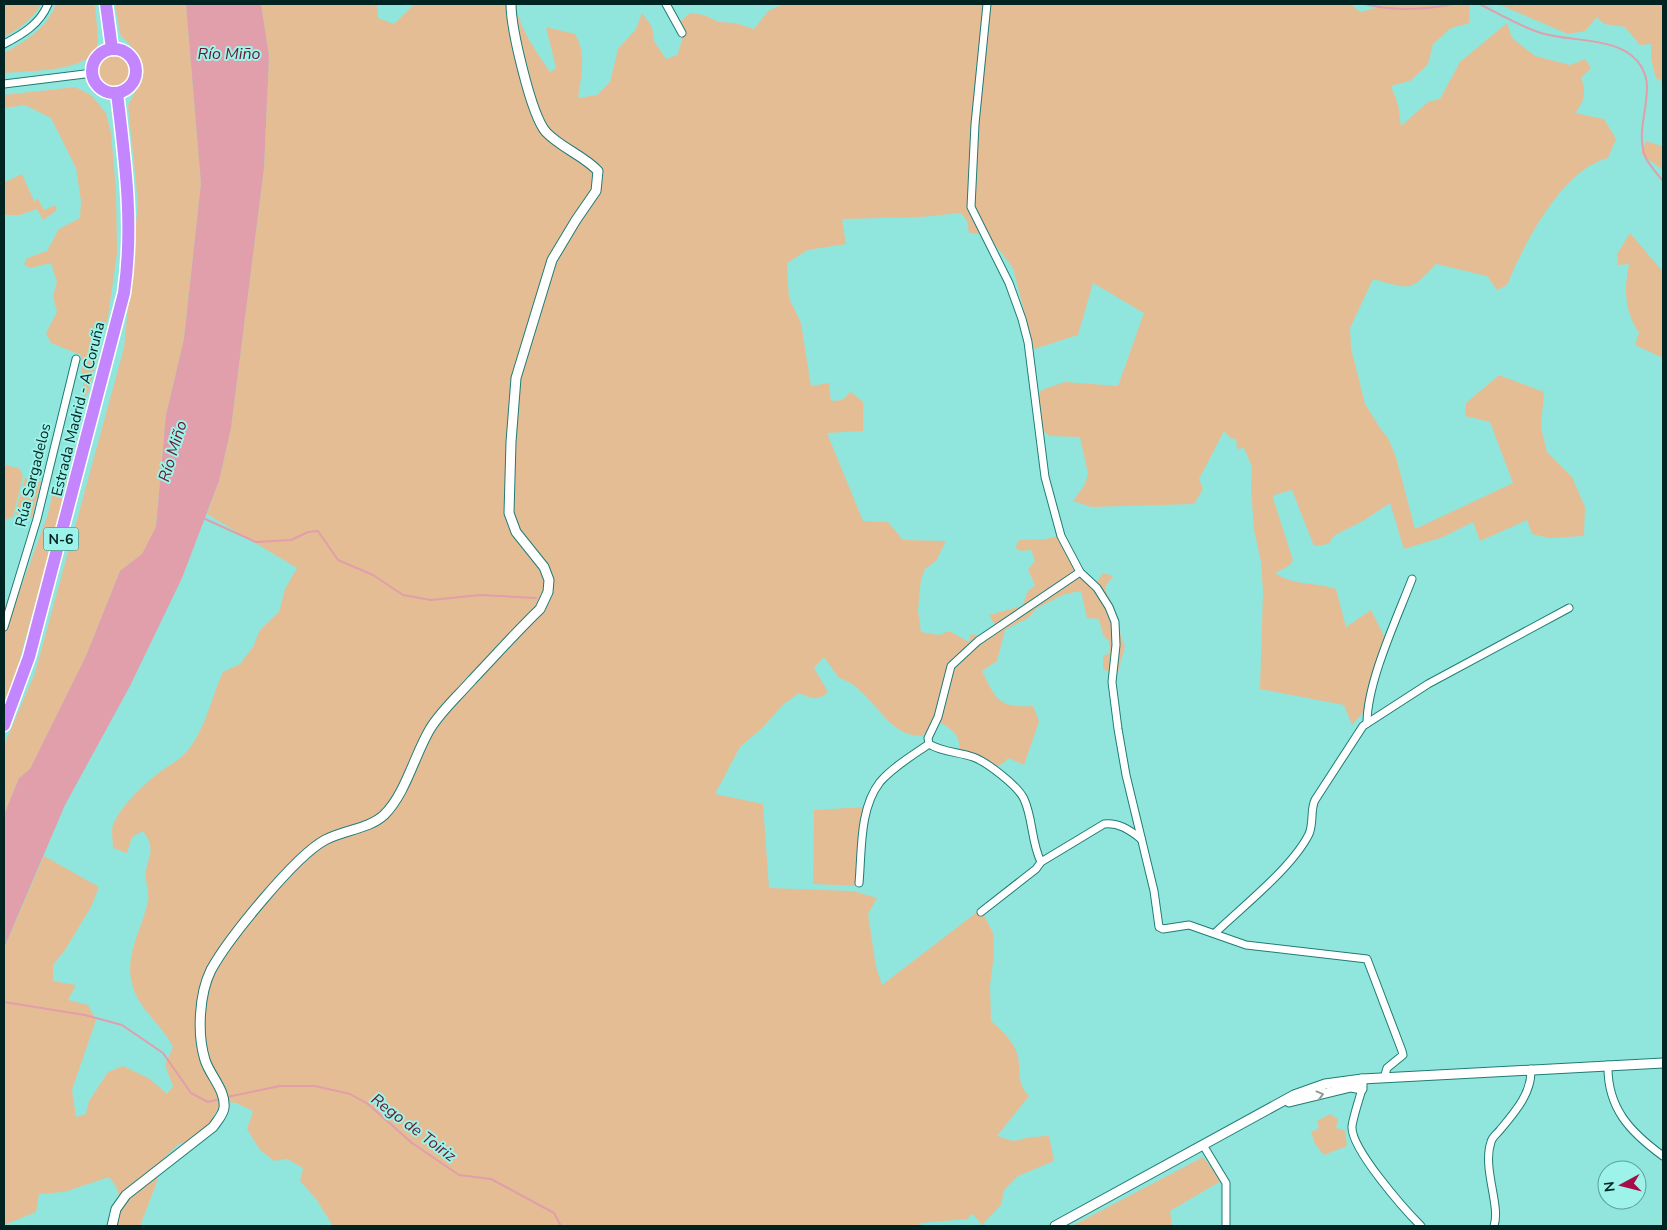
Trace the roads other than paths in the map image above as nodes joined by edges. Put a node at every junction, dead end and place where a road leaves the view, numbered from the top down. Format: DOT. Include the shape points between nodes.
graph roads {
  1 [pos="48,4"];
  2 [pos="106,4"];
  3 [pos="511,4"];
  4 [pos="666,4"];
  5 [pos="987,4"];
  6 [pos="682,33"];
  7 [pos="4,44"];
  8 [pos="112,49"];
  9 [pos="93,73"];
  10 [pos="4,84"];
  11 [pos="117,93"];
  12 [pos="76,358"];
  13 [pos="1080,572"];
  14 [pos="1412,579"];
  15 [pos="1570,608"];
  16 [pos="4,627"];
  17 [pos="1367,723"];
  18 [pos="4,724"];
  19 [pos="929,744"];
  20 [pos="1141,839"];
  21 [pos="1041,862"];
  22 [pos="859,883"];
  23 [pos="981,912"];
  24 [pos="1215,933"];
  25 [pos="1663,1063"];
  26 [pos="1608,1065"];
  27 [pos="1531,1069"];
  28 [pos="1384,1078"];
  29 [pos="1362,1084"];
  30 [pos="1203,1145"];
  31 [pos="1663,1156"];
  32 [pos="112,1226"];
  33 [pos="1055,1226"];
  34 [pos="1226,1226"];
  35 [pos="1421,1226"];
  36 [pos="1494,1226"];
  1 -- 7 [label="street" via="44,14 28,31"];
  2 -- 8 [label="highway"];
  3 -- 32 [label="street" via="520,54 538,120 545,131 598,171 596,191 552,260 516,378 509,513 516,532 544,568 549,580 548,592 540,609 447,706 431,728 399,792 383,816 314,847 294,865 234,936 211,971 203,1001 202,1046 205,1060 221,1089 224,1109 213,1127 126,1195 116,1209"];
  4 -- 6 [label="street"];
  5 -- 13 [label="street" via="975,124 971,207 1009,283 1022,319 1028,342 1045,477 1061,536"];
  8 -- 9 [label="highway" via="97,58"];
  8 -- 11 [label="highway" via="129,55 136,72 128,88"];
  9 -- 10 [label="street"];
  9 -- 11 [label="highway" via="101,88"];
  11 -- 18 [label="highway, Estrada Madrid - A Coruña / N-6" via="129,199 124,293 30,657"];
  12 -- 16 [label="street, Rúa Sargadelos" via="37,519"];
  13 -- 19 [label="street" via="978,641 951,666 938,717 928,738"];
  13 -- 20 [label="street" via="1097,588 1115,622 1112,682 1118,729"];
  14 -- 17 [label="street" via="1373,688 1367,708"];
  15 -- 17 [label="street" via="1428,684"];
  17 -- 24 [label="street" via="1312,804 1313,822 1308,835 1288,863"];
  19 -- 21 [label="street" via="976,758 1019,790"];
  19 -- 22 [label="street" via="882,780 872,794 867,809"];
  20 -- 21 [label="street" via="1123,827 1104,824"];
  20 -- 24 [label="street" via="1159,927 1163,930 1189,925"];
  21 -- 23 [label="street"];
  24 -- 28 [label="street" via="1246,946 1367,959 1403,1056 1387,1068"];
  25 -- 26 [label="street"];
  26 -- 27 [label="street"];
  26 -- 31 [label="street" via="1610,1086 1619,1114 1629,1128"];
  27 -- 28 [label="street"];
  27 -- 36 [label="street" via="1532,1082 1528,1092 1491,1140 1490,1178 1497,1219"];
  28 -- 29 [label="street"];
  29 -- 30 [label="street" via="1312,1088"];
  29 -- 35 [label="street" via="1352,1127 1354,1139 1385,1186"];
  30 -- 33 [label="street"];
  30 -- 34 [label="street" via="1226,1183"];
}
